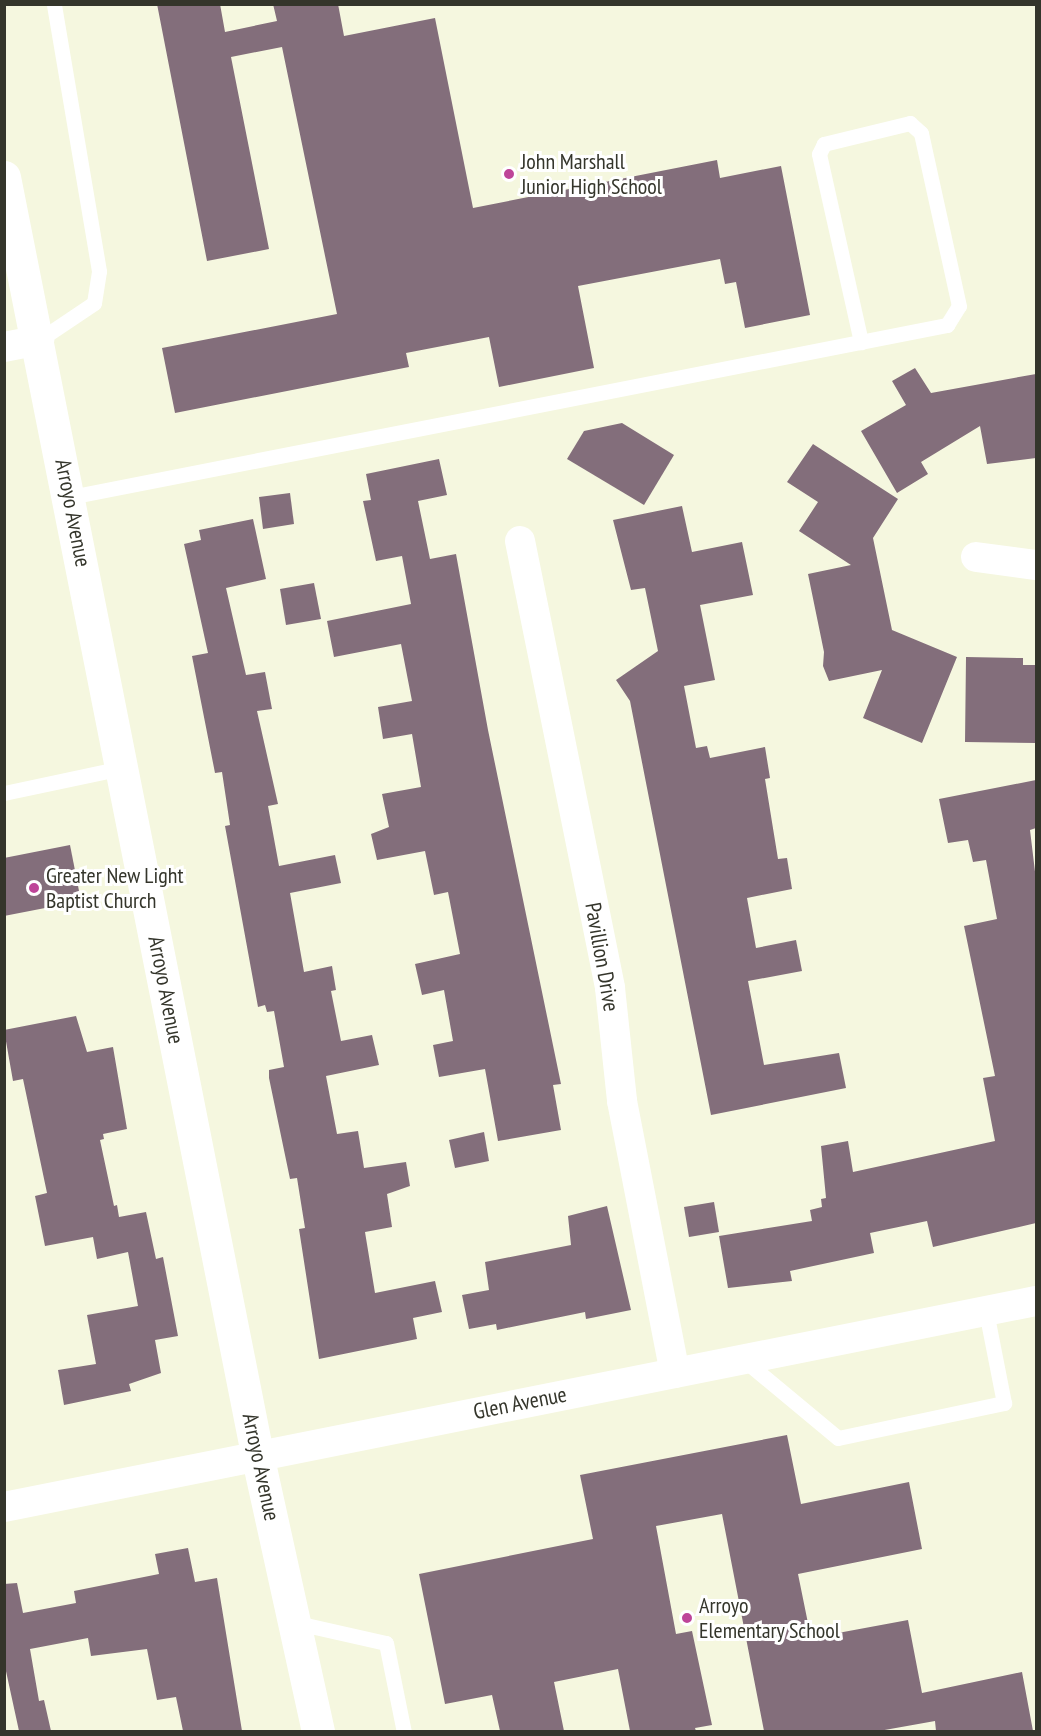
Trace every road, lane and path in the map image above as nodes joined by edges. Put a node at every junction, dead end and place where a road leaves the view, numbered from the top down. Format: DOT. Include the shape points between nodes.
graph roads {
  1 [pos="54,4"];
  2 [pos="4,177"];
  3 [pos="39,340"];
  4 [pos="861,342"];
  5 [pos="4,347"];
  6 [pos="70,497"];
  7 [pos="520,542"];
  8 [pos="976,557"];
  9 [pos="1036,565"];
  10 [pos="122,768"];
  11 [pos="4,793"];
  12 [pos="1036,1301"];
  13 [pos="986,1311"];
  14 [pos="744,1360"];
  15 [pos="675,1373"];
  16 [pos="257,1454"];
  17 [pos="4,1507"];
  18 [pos="297,1623"];
  19 [pos="318,1731"];
  20 [pos="404,1731"];
  1 -- 3 [label="lane" via="99,271 94,303"];
  2 -- 3 [label="street, Arroyo Avenue"];
  3 -- 5 [label="street"];
  3 -- 6 [label="street, Arroyo Avenue"];
  4 -- 4 [label="lane" via="947,325 959,306 921,133 910,123 824,144 819,154"];
  4 -- 6 [label="lane"];
  6 -- 10 [label="street, Arroyo Avenue"];
  7 -- 15 [label="street, Pavillion Drive" via="610,988 622,1101"];
  8 -- 9 [label="street"];
  10 -- 11 [label="lane"];
  10 -- 16 [label="street, Arroyo Avenue"];
  12 -- 13 [label="street, Glen Avenue"];
  13 -- 14 [label="street, Glen Avenue"];
  13 -- 14 [label="lane" via="1004,1403 838,1438"];
  14 -- 15 [label="street, Glen Avenue"];
  15 -- 16 [label="street, Glen Avenue"];
  16 -- 17 [label="street, Glen Avenue"];
  16 -- 18 [label="street, Arroyo Avenue"];
  18 -- 19 [label="street, Arroyo Avenue"];
  18 -- 20 [label="lane" via="386,1643"];
}
